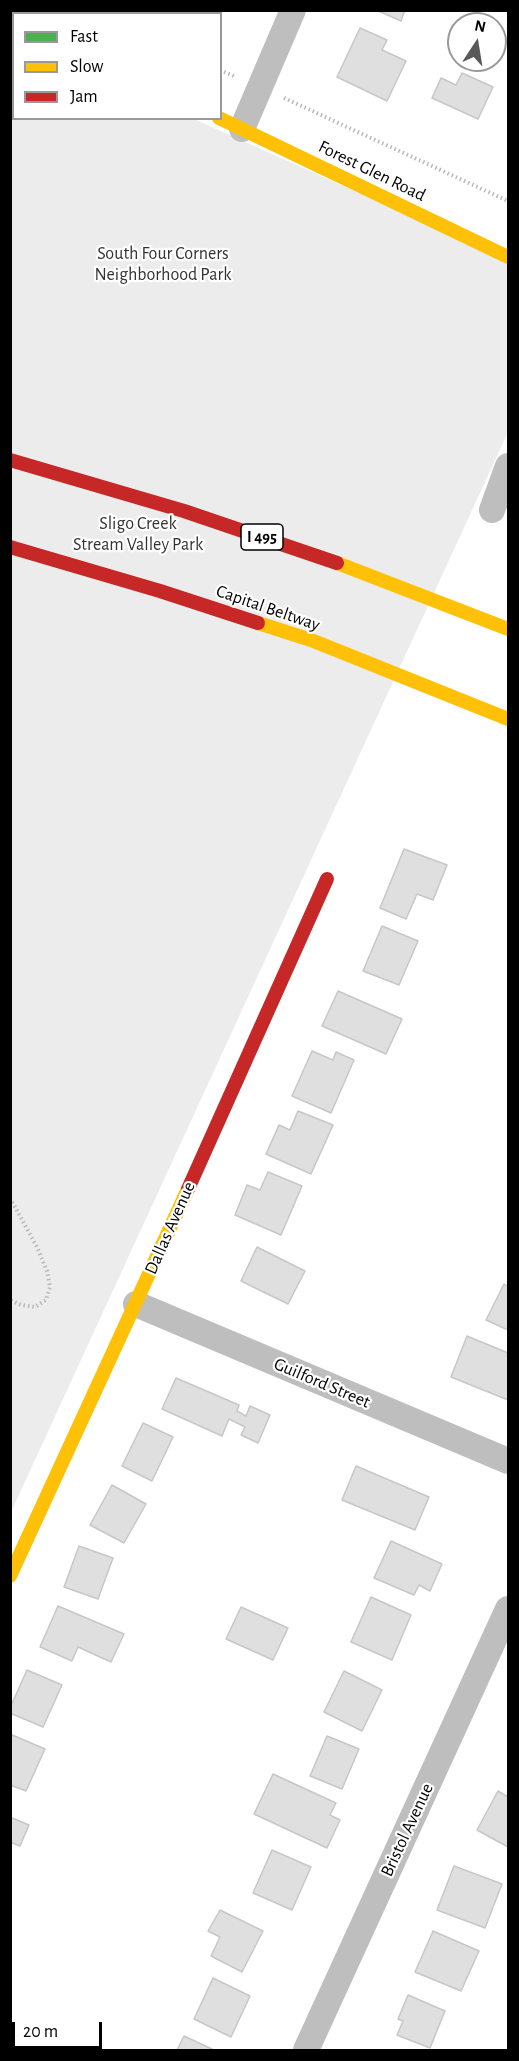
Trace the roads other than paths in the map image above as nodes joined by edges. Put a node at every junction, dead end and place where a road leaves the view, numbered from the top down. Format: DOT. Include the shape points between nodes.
graph roads {
  1 [pos="293,10"];
  2 [pos="230,124"];
  3 [pos="508,257"];
  4 [pos="10,460"];
  5 [pos="508,466"];
  6 [pos="492,510"];
  7 [pos="10,547"];
  8 [pos="508,629"];
  9 [pos="508,719"];
  10 [pos="327,879"];
  11 [pos="136,1304"];
  12 [pos="508,1461"];
  13 [pos="10,1576"];
  14 [pos="508,1610"];
  15 [pos="306,2050"];
  1 -- 2 [label="street" via="258,86"];
  2 -- 3 [label="main road, Forest Glen Road"];
  4 -- 8 [label="main road, I 495" via="184,511 344,565"];
  5 -- 6 [label="street"];
  7 -- 9 [label="main road, Capital Beltway" via="311,640"];
  10 -- 11 [label="main road, Dallas Avenue"];
  11 -- 12 [label="street, Guilford Street"];
  11 -- 13 [label="main road, Dallas Avenue"];
  14 -- 15 [label="street, Bristol Avenue"];
}
